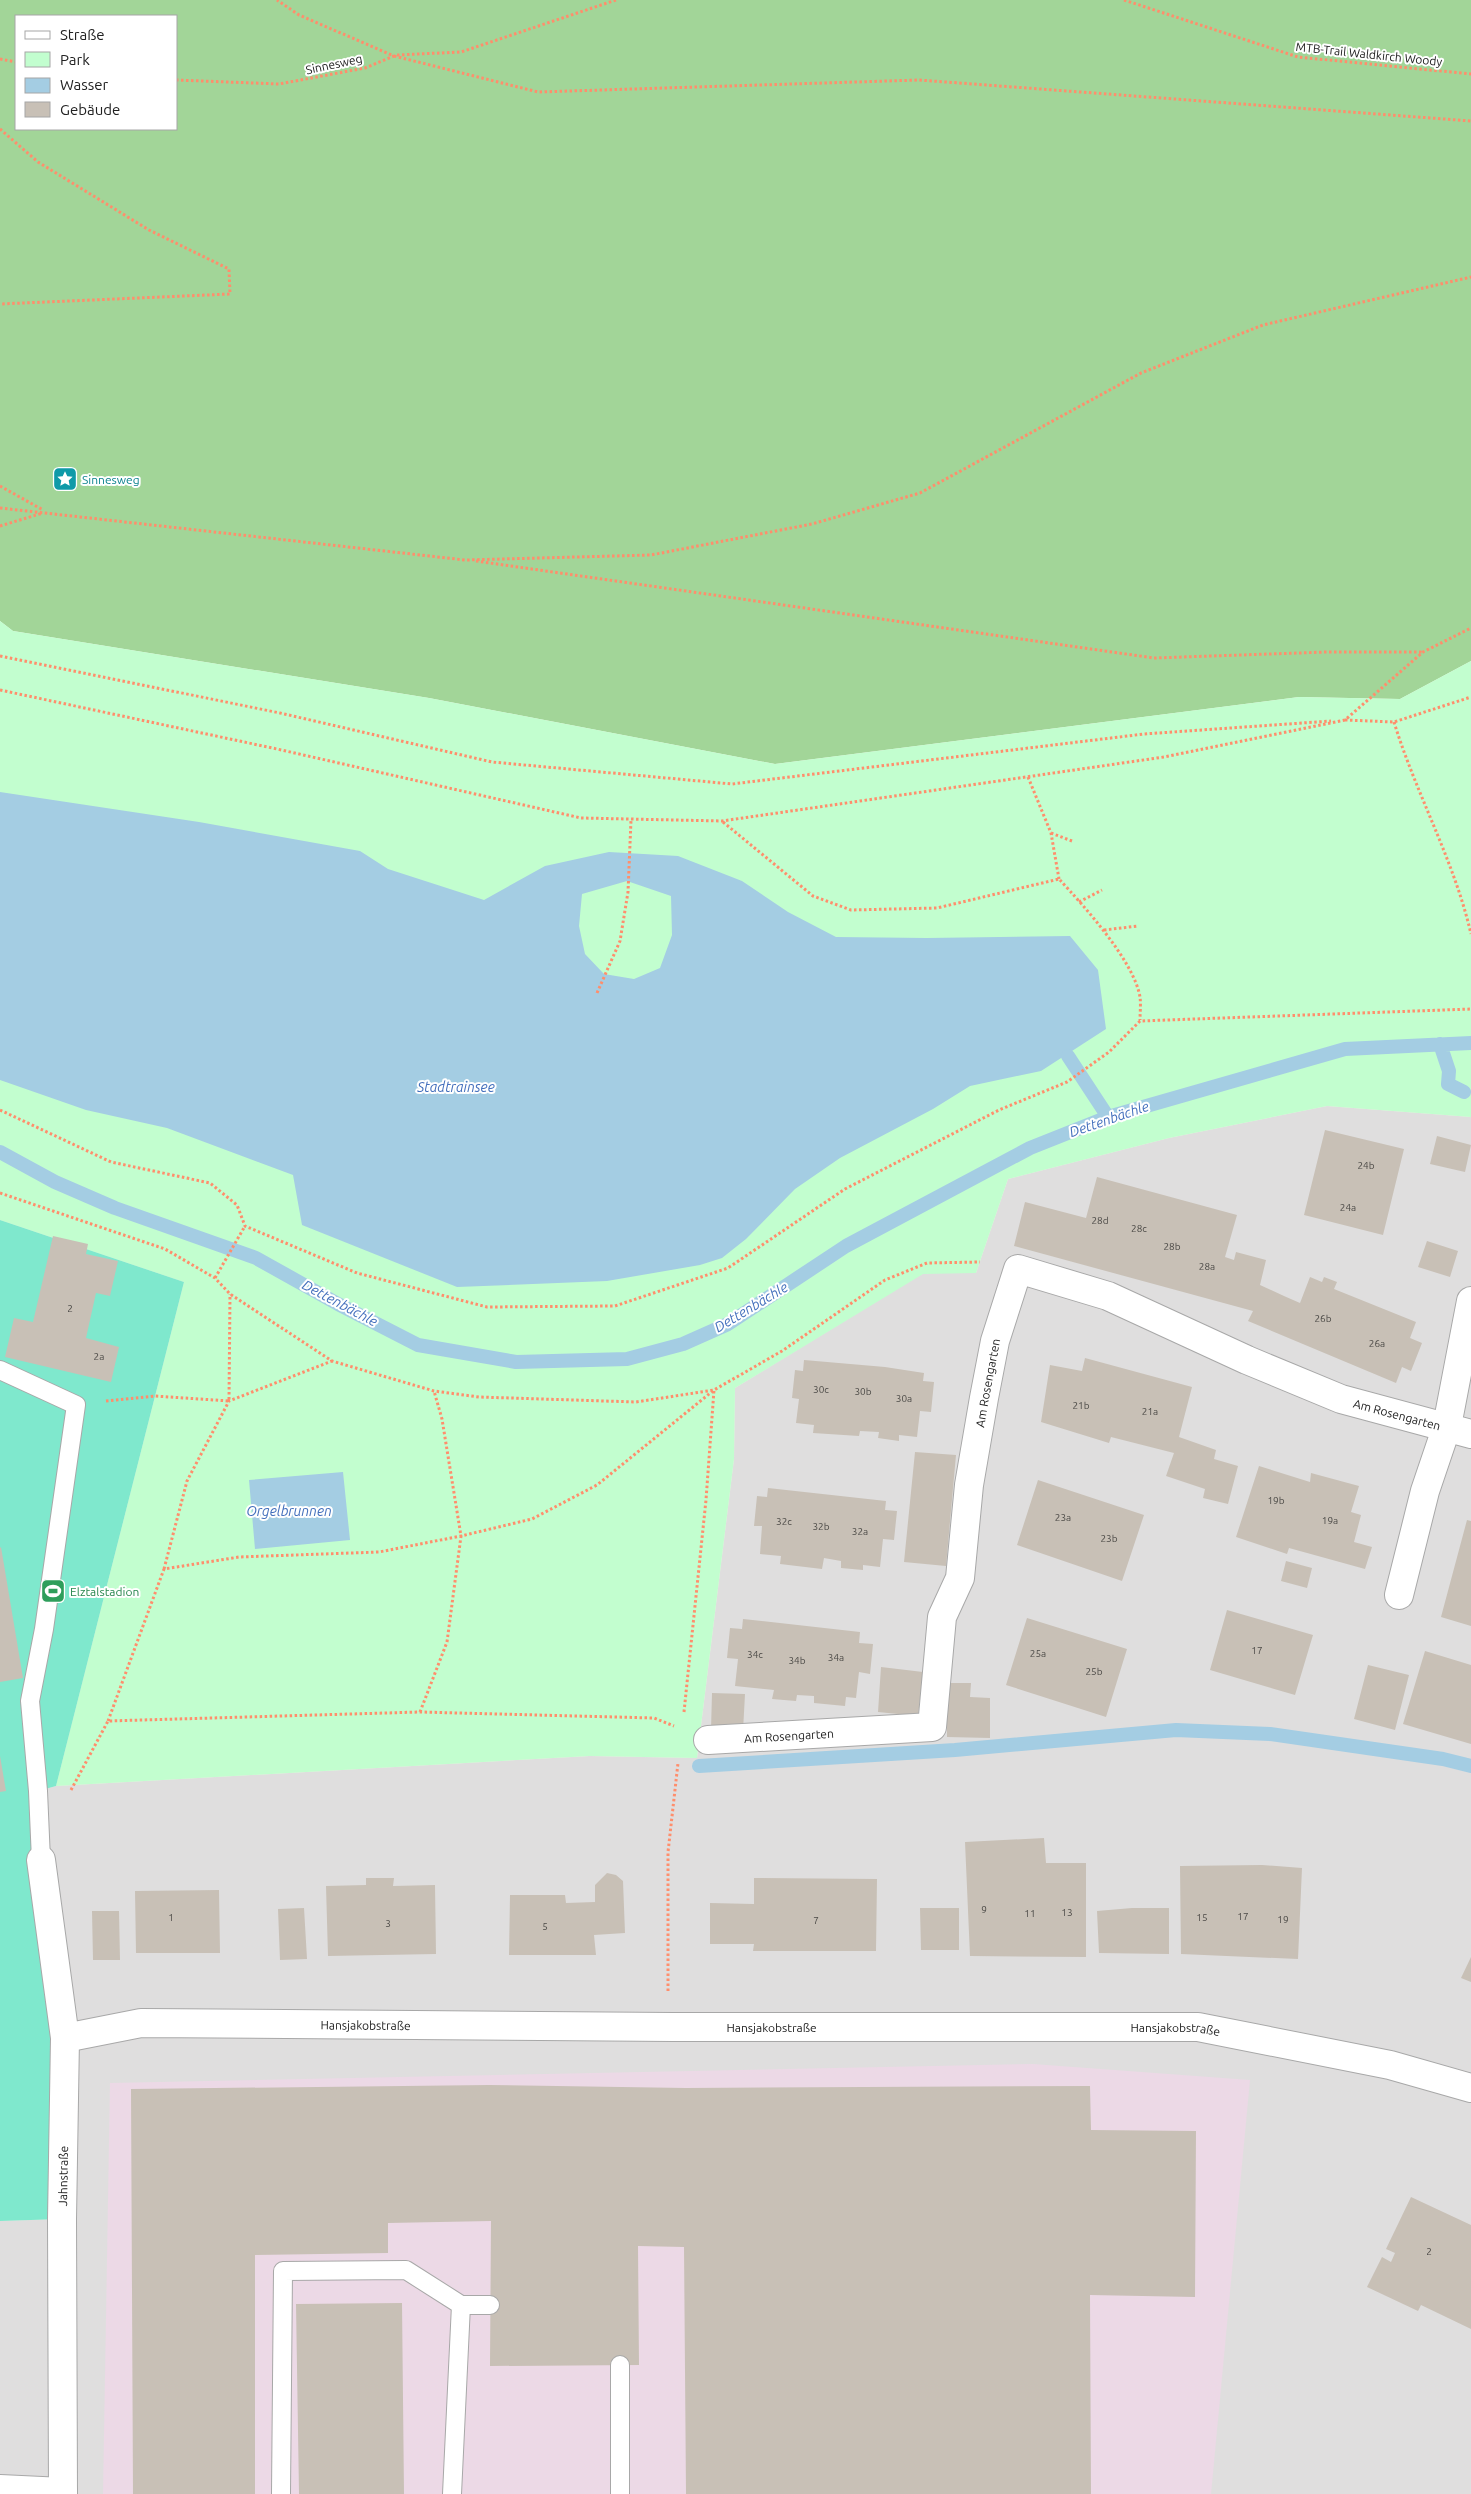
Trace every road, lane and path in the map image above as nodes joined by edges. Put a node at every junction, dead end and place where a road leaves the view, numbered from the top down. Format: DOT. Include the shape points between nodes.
graph roads {
  1 [pos="277,0"];
  2 [pos="616,0"];
  3 [pos="1124,0"];
  4 [pos="394,56"];
  5 [pos="0,59"];
  6 [pos="15,62"];
  7 [pos="1471,74"];
  8 [pos="178,80"];
  9 [pos="1471,121"];
  10 [pos="0,128"];
  11 [pos="1471,277"];
  12 [pos="0,304"];
  13 [pos="0,486"];
  14 [pos="0,508"];
  15 [pos="46,512"];
  16 [pos="0,526"];
  17 [pos="465,560"];
  18 [pos="1471,628"];
  19 [pos="1423,652"];
  20 [pos="0,656"];
  21 [pos="0,690"];
  22 [pos="1471,697"];
  23 [pos="1345,720"];
  24 [pos="1394,722"];
  25 [pos="1028,777"];
  26 [pos="631,820"];
  27 [pos="722,821"];
  28 [pos="1051,833"];
  29 [pos="1072,841"];
  30 [pos="1059,879"];
  31 [pos="1102,890"];
  32 [pos="1079,902"];
  33 [pos="1138,926"];
  34 [pos="1104,930"];
  35 [pos="1471,934"];
  36 [pos="597,993"];
  37 [pos="1471,1009"];
  38 [pos="1140,1020"];
  39 [pos="0,1110"];
  40 [pos="0,1193"];
  41 [pos="245,1226"];
  42 [pos="1018,1268"];
  43 [pos="216,1278"];
  44 [pos="230,1294"];
  45 [pos="1471,1301"];
  46 [pos="332,1361"];
  47 [pos="0,1370"];
  48 [pos="714,1390"];
  49 [pos="434,1391"];
  50 [pos="229,1401"];
  51 [pos="76,1404"];
  52 [pos="1459,1430"];
  53 [pos="461,1536"];
  54 [pos="164,1569"];
  55 [pos="1399,1595"];
  56 [pos="420,1712"];
  57 [pos="683,1720"];
  58 [pos="108,1721"];
  59 [pos="682,1730"];
  60 [pos="708,1740"];
  61 [pos="679,1758"];
  62 [pos="70,1792"];
  63 [pos="41,1860"];
  64 [pos="672,2027"];
  65 [pos="64,2038"];
  66 [pos="1471,2088"];
  67 [pos="461,2305"];
  68 [pos="490,2305"];
  69 [pos="620,2365"];
  70 [pos="0,2489"];
  71 [pos="63,2493"];
  72 [pos="281,2494"];
  73 [pos="452,2494"];
  74 [pos="620,2494"];
  1 -- 4 [label="path, Sinnesweg" via="299,15"];
  2 -- 4 [label="path" via="461,52"];
  3 -- 7 [label="path, MTB-Trail Waldkirch Woody" via="1298,57"];
  4 -- 8 [label="path, Sinnesweg" via="365,68 279,84"];
  4 -- 9 [label="path" via="538,92 919,80"];
  5 -- 6 [label="path"];
  10 -- 12 [label="path" via="38,162 149,230 229,269 230,294"];
  11 -- 17 [label="path" via="1264,325 1141,373 920,493 812,524 651,555"];
  13 -- 15 [label="path"];
  14 -- 15 [label="path"];
  15 -- 16 [label="path"];
  15 -- 17 [label="path"];
  17 -- 19 [label="path" via="1154,658"];
  18 -- 19 [label="path"];
  19 -- 23 [label="path"];
  20 -- 23 [label="path" via="280,713 492,762 732,784 1144,734"];
  21 -- 26 [label="path" via="581,818"];
  22 -- 24 [label="path"];
  23 -- 24 [label="path"];
  23 -- 25 [label="path" via="1164,757"];
  24 -- 35 [label="path" via="1402,749 1445,849"];
  25 -- 27 [label="path"];
  25 -- 28 [label="path"];
  26 -- 27 [label="path"];
  26 -- 36 [label="path" via="628,892 620,941"];
  27 -- 30 [label="path" via="813,896 851,910 937,908"];
  28 -- 29 [label="path"];
  28 -- 30 [label="path"];
  30 -- 32 [label="path"];
  31 -- 32 [label="path"];
  32 -- 34 [label="path"];
  33 -- 34 [label="path"];
  34 -- 38 [label="path" via="1127,966 1140,996"];
  37 -- 38 [label="path"];
  38 -- 41 [label="path" via="1090,1067 1067,1082 999,1110 845,1189 728,1268 615,1306 488,1307 357,1273"];
  39 -- 41 [label="path" via="111,1162 210,1183 237,1204"];
  40 -- 43 [label="path" via="165,1249"];
  41 -- 43 [label="path"];
  42 -- 48 [label="path" via="981,1262 927,1263 885,1280 782,1351"];
  42 -- 52 [label="street, Am Rosengarten" via="1108,1296 1247,1360 1341,1398"];
  42 -- 60 [label="street, Am Rosengarten" via="995,1341 985,1388 969,1485 960,1578 942,1617 932,1727"];
  43 -- 44 [label="path"];
  44 -- 46 [label="path"];
  44 -- 50 [label="path"];
  45 -- 52 [label="street, Am Rosengarten"];
  46 -- 49 [label="path"];
  46 -- 50 [label="path"];
  47 -- 51 [label="lane"];
  48 -- 49 [label="path" via="636,1402 479,1397"];
  48 -- 53 [label="path" via="597,1485 532,1519"];
  48 -- 57 [label="path"];
  49 -- 53 [label="path" via="442,1420"];
  50 -- 51 [label="path" via="155,1396"];
  50 -- 54 [label="path" via="187,1480"];
  51 -- 63 [label="lane" via="44,1629 30,1700"];
  52 -- 55 [label="street, Am Rosengarten" via="1424,1491"];
  53 -- 54 [label="path" via="379,1552 239,1557"];
  53 -- 56 [label="path" via="447,1642"];
  54 -- 58 [label="path"];
  56 -- 58 [label="path"];
  56 -- 59 [label="path" via="654,1718"];
  58 -- 62 [label="path"];
  61 -- 64 [label="path" via="668,1852 667,1981"];
  63 -- 65 [label="street, Jahnstraße"];
  64 -- 65 [label="street, Hansjakobstraße" via="141,2024"];
  64 -- 66 [label="street, Hansjakobstraße" via="1198,2027 1390,2065"];
  65 -- 71 [label="street, Jahnstraße"];
  67 -- 68 [label="lane"];
  67 -- 72 [label="lane" via="406,2270 283,2272"];
  67 -- 73 [label="lane"];
  69 -- 74 [label="lane"];
  70 -- 71 [label="street"];
}
